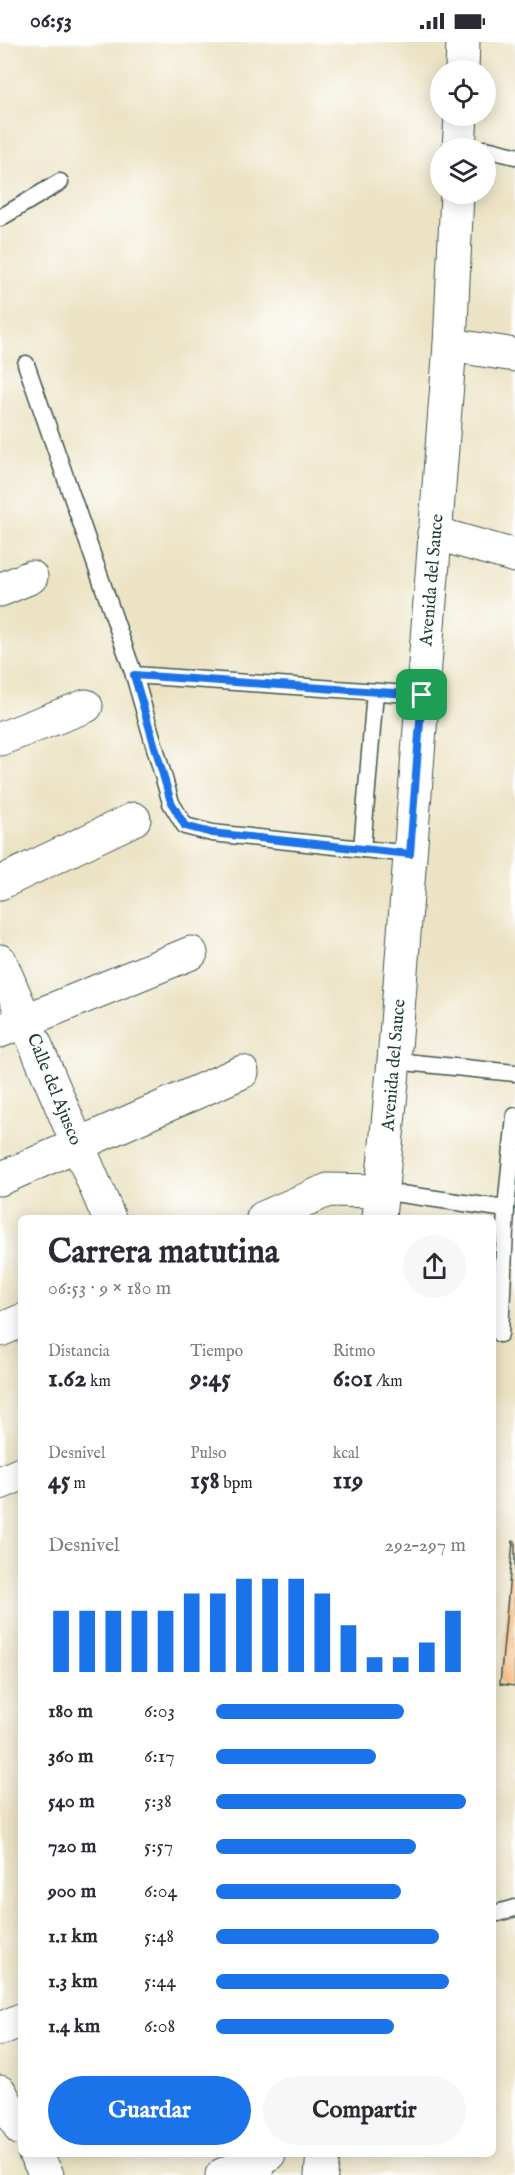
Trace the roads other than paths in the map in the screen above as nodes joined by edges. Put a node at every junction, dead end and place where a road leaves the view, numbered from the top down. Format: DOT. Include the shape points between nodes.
graph roads {
  1 [pos="464,42"];
  2 [pos="463,60"];
  3 [pos="496,150"];
  4 [pos="515,156"];
  5 [pos="60,182"];
  6 [pos="457,204"];
  7 [pos="0,218"];
  8 [pos="450,345"];
  9 [pos="515,355"];
  10 [pos="26,364"];
  11 [pos="434,533"];
  12 [pos="515,556"];
  13 [pos="31,578"];
  14 [pos="0,590"];
  15 [pos="134,675"];
  16 [pos="375,692"];
  17 [pos="422,695"];
  18 [pos="86,706"];
  19 [pos="0,739"];
  20 [pos="134,819"];
  21 [pos="363,849"];
  22 [pos="410,854"];
  23 [pos="0,883"];
  24 [pos="191,953"];
  25 [pos="0,961"];
  26 [pos="13,1025"];
  27 [pos="394,1061"];
  28 [pos="242,1072"];
  29 [pos="515,1073"];
  30 [pos="514,1116"];
  31 [pos="78,1144"];
  32 [pos="0,1179"];
  33 [pos="328,1204"];
  34 [pos="380,1204"];
  35 [pos="506,1209"];
  36 [pos="108,1215"];
  37 [pos="277,1215"];
  38 [pos="18,1322"];
  39 [pos="0,1330"];
  40 [pos="500,1334"];
  41 [pos="18,1475"];
  42 [pos="0,1483"];
  43 [pos="515,1908"];
  44 [pos="496,1913"];
  45 [pos="18,2020"];
  46 [pos="0,2029"];
  47 [pos="0,2092"];
  48 [pos="18,2124"];
  49 [pos="37,2157"];
  50 [pos="323,2157"];
  51 [pos="260,2160"];
  52 [pos="47,2175"];
  53 [pos="222,2175"];
  54 [pos="321,2175"];
  1 -- 2 [label="street"];
  3 -- 4 [label="lane"];
  5 -- 7 [label="lane"];
  6 -- 8 [label="street, Avenida del Sauce"];
  8 -- 9 [label="street"];
  8 -- 11 [label="street, Avenida del Sauce"];
  10 -- 15 [label="lane"];
  11 -- 12 [label="street"];
  11 -- 17 [label="street, Avenida del Sauce"];
  13 -- 14 [label="street"];
  15 -- 16 [label="lane"];
  15 -- 21 [label="lane" via="171,802 185,826 212,833"];
  16 -- 17 [label="lane"];
  16 -- 21 [label="lane"];
  17 -- 22 [label="street, Avenida del Sauce"];
  18 -- 19 [label="street"];
  20 -- 23 [label="street"];
  21 -- 22 [label="lane"];
  22 -- 27 [label="street, Avenida del Sauce"];
  24 -- 26 [label="street"];
  25 -- 26 [label="street, Calle del Ajusco"];
  26 -- 31 [label="street, Calle del Ajusco"];
  27 -- 29 [label="lane"];
  27 -- 34 [label="street, Avenida del Sauce"];
  28 -- 31 [label="street"];
  30 -- 35 [label="lane"];
  31 -- 32 [label="street"];
  31 -- 36 [label="street, Calle del Ajusco"];
  33 -- 34 [label="street"];
  33 -- 37 [label="street"];
  34 -- 35 [label="lane"];
  35 -- 40 [label="lane"];
  38 -- 39 [label="street"];
  41 -- 42 [label="street"];
  43 -- 44 [label="lane"];
  45 -- 46 [label="street"];
  47 -- 48 [label="street"];
  49 -- 52 [label="street"];
  50 -- 54 [label="street"];
  51 -- 53 [label="street"];
}
